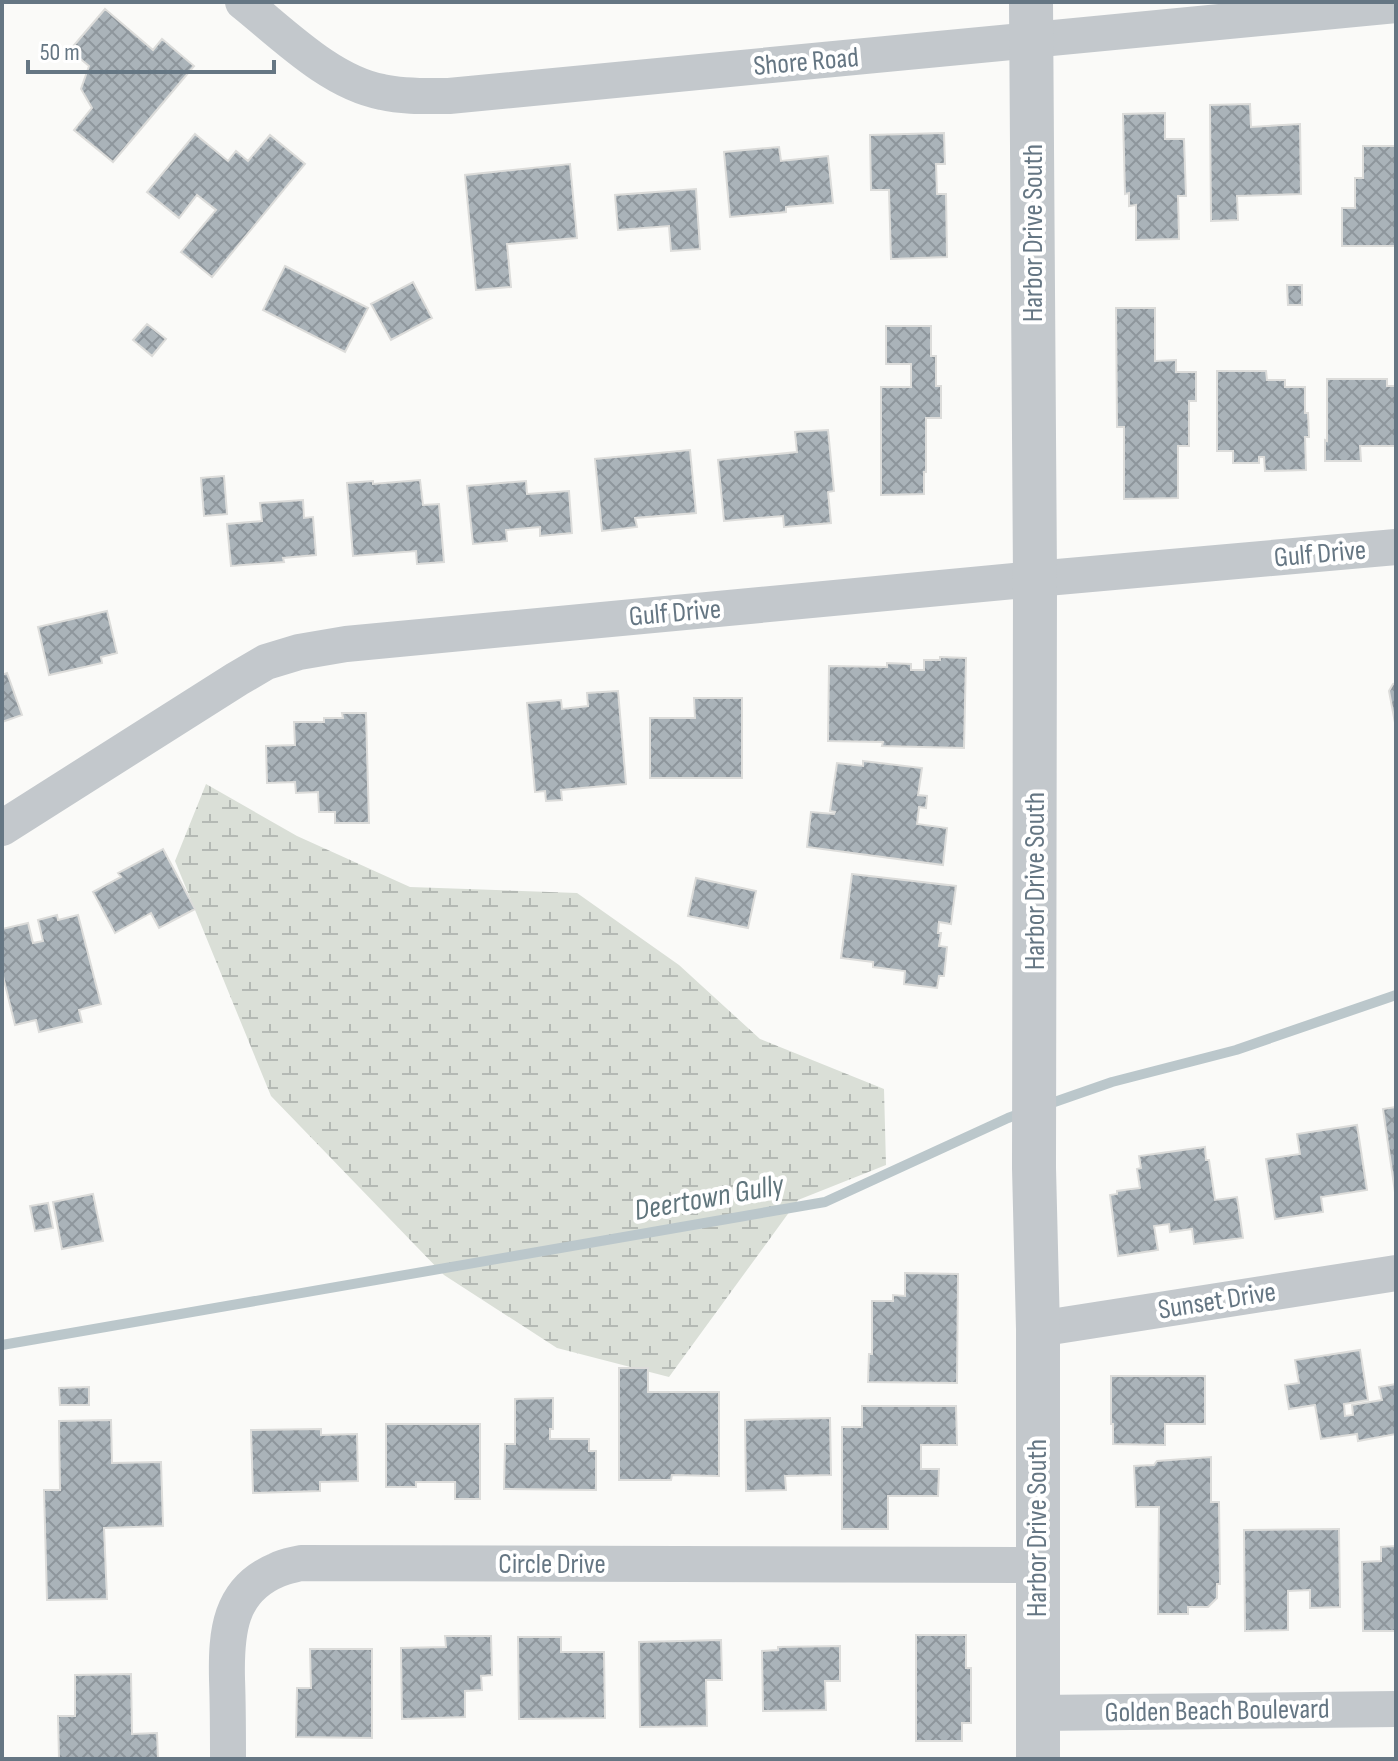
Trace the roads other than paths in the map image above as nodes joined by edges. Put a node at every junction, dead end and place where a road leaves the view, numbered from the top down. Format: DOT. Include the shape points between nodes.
graph roads {
  1 [pos="243,2"];
  2 [pos="1396,5"];
  3 [pos="1031,21"];
  4 [pos="1396,547"];
  5 [pos="1035,579"];
  6 [pos="2,828"];
  7 [pos="1396,1273"];
  8 [pos="1038,1329"];
  9 [pos="1037,1565"];
  10 [pos="1396,1709"];
  11 [pos="1037,1713"];
  12 [pos="228,1759"];
  13 [pos="1038,1759"];
  1 -- 3 [label="street, Shore Road" via="328,70 380,92 415,96 465,94"];
  2 -- 3 [label="street, Shore Road"];
  3 -- 5 [label="street, Harbor Drive South"];
  4 -- 5 [label="street, Gulf Drive"];
  5 -- 6 [label="street, Gulf Drive" via="299,652 266,662 237,679"];
  5 -- 8 [label="street, Harbor Drive South"];
  7 -- 8 [label="street, Sunset Drive"];
  8 -- 9 [label="street, Harbor Drive South"];
  9 -- 11 [label="street, Harbor Drive South"];
  9 -- 12 [label="street, Circle Drive" via="301,1563 260,1580 233,1612 227,1658"];
  10 -- 11 [label="street, Golden Beach Boulevard"];
  11 -- 13 [label="street, Harbor Drive South"];
}
